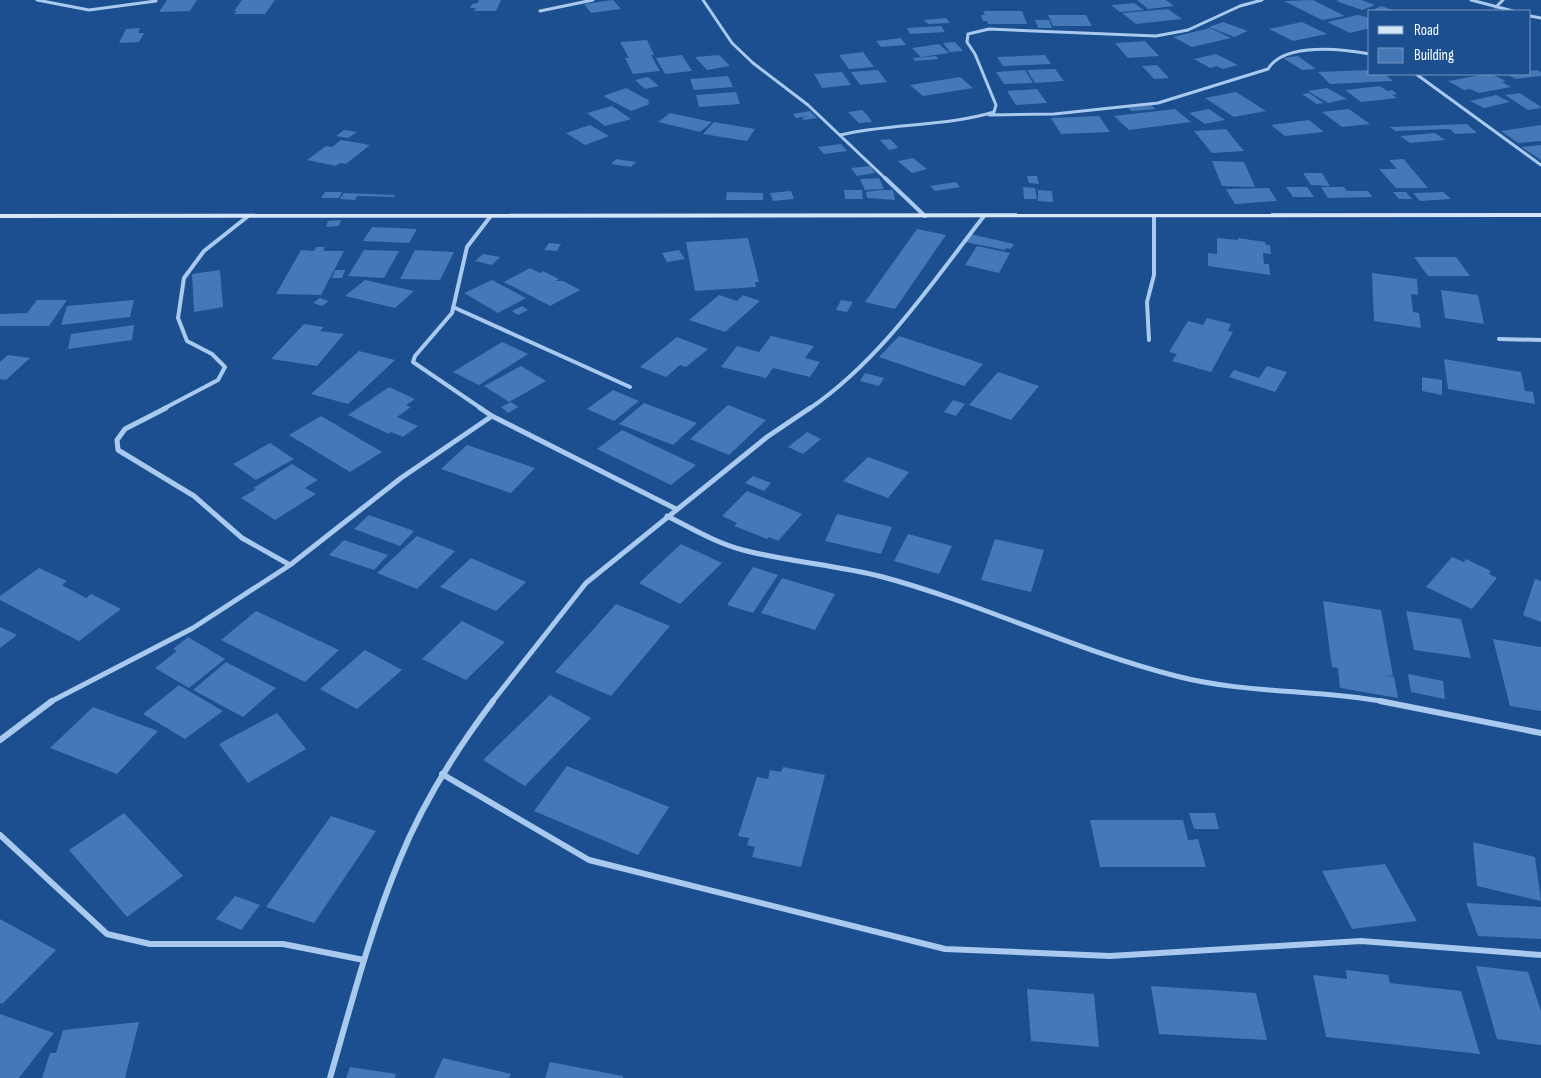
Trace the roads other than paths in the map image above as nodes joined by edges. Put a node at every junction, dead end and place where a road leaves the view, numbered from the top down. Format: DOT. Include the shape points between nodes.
graph roads {
  1 [pos="37,0"];
  2 [pos="593,0"];
  3 [pos="703,0"];
  4 [pos="1262,0"];
  5 [pos="1471,0"];
  6 [pos="1503,0"];
  7 [pos="156,1"];
  8 [pos="1496,7"];
  9 [pos="1509,10"];
  10 [pos="540,11"];
  11 [pos="1368,54"];
  12 [pos="1417,75"];
  13 [pos="986,116"];
  14 [pos="840,135"];
  15 [pos="1541,164"];
  16 [pos="1541,215"];
  17 [pos="0,216"];
  18 [pos="925,216"];
  19 [pos="984,216"];
  20 [pos="1154,216"];
  21 [pos="247,217"];
  22 [pos="490,217"];
  23 [pos="454,307"];
  24 [pos="1499,339"];
  25 [pos="1149,340"];
  26 [pos="1541,340"];
  27 [pos="630,387"];
  28 [pos="492,416"];
  29 [pos="676,509"];
  30 [pos="667,516"];
  31 [pos="290,565"];
  32 [pos="1541,733"];
  33 [pos="0,740"];
  34 [pos="442,774"];
  35 [pos="0,835"];
  36 [pos="1541,955"];
  37 [pos="364,960"];
  38 [pos="330,1078"];
  1 -- 7 [label="street" via="89,10"];
  2 -- 10 [label="street"];
  3 -- 14 [label="street" via="732,43"];
  4 -- 13 [label="street" via="1240,6 1188,30 1156,36 989,29 968,34 967,42 996,106 994,112"];
  5 -- 8 [label="street"];
  6 -- 8 [label="street"];
  8 -- 9 [label="street"];
  11 -- 13 [label="street" via="1296,52 1280,56 1268,69 1158,103 1054,114"];
  12 -- 15 [label="street"];
  13 -- 14 [label="street" via="866,129"];
  14 -- 18 [label="street"];
  16 -- 20 [label="main road"];
  17 -- 21 [label="main road"];
  18 -- 19 [label="main road"];
  18 -- 22 [label="main road"];
  19 -- 20 [label="main road"];
  19 -- 29 [label="street" via="891,335 826,397 767,437"];
  20 -- 25 [label="street" via="1154,275 1147,302"];
  21 -- 22 [label="main road"];
  21 -- 31 [label="street" via="204,251 184,278 178,318 187,341 212,354 225,367 218,380 125,429 117,445 118,450 151,472 194,496 242,538"];
  22 -- 23 [label="street" via="467,247"];
  23 -- 27 [label="street"];
  23 -- 28 [label="street" via="413,362"];
  24 -- 26 [label="street"];
  28 -- 29 [label="street"];
  28 -- 31 [label="street" via="401,478"];
  29 -- 30 [label="street"];
  30 -- 32 [label="street" via="742,550 882,576 1179,678 1358,697"];
  30 -- 34 [label="street" via="586,583 485,712"];
  31 -- 33 [label="street" via="193,628 59,696"];
  34 -- 36 [label="street" via="589,860 946,948 1110,956 1361,941"];
  34 -- 37 [label="street" via="399,860"];
  35 -- 37 [label="street" via="107,934 150,944 283,944"];
  37 -- 38 [label="street"];
}
